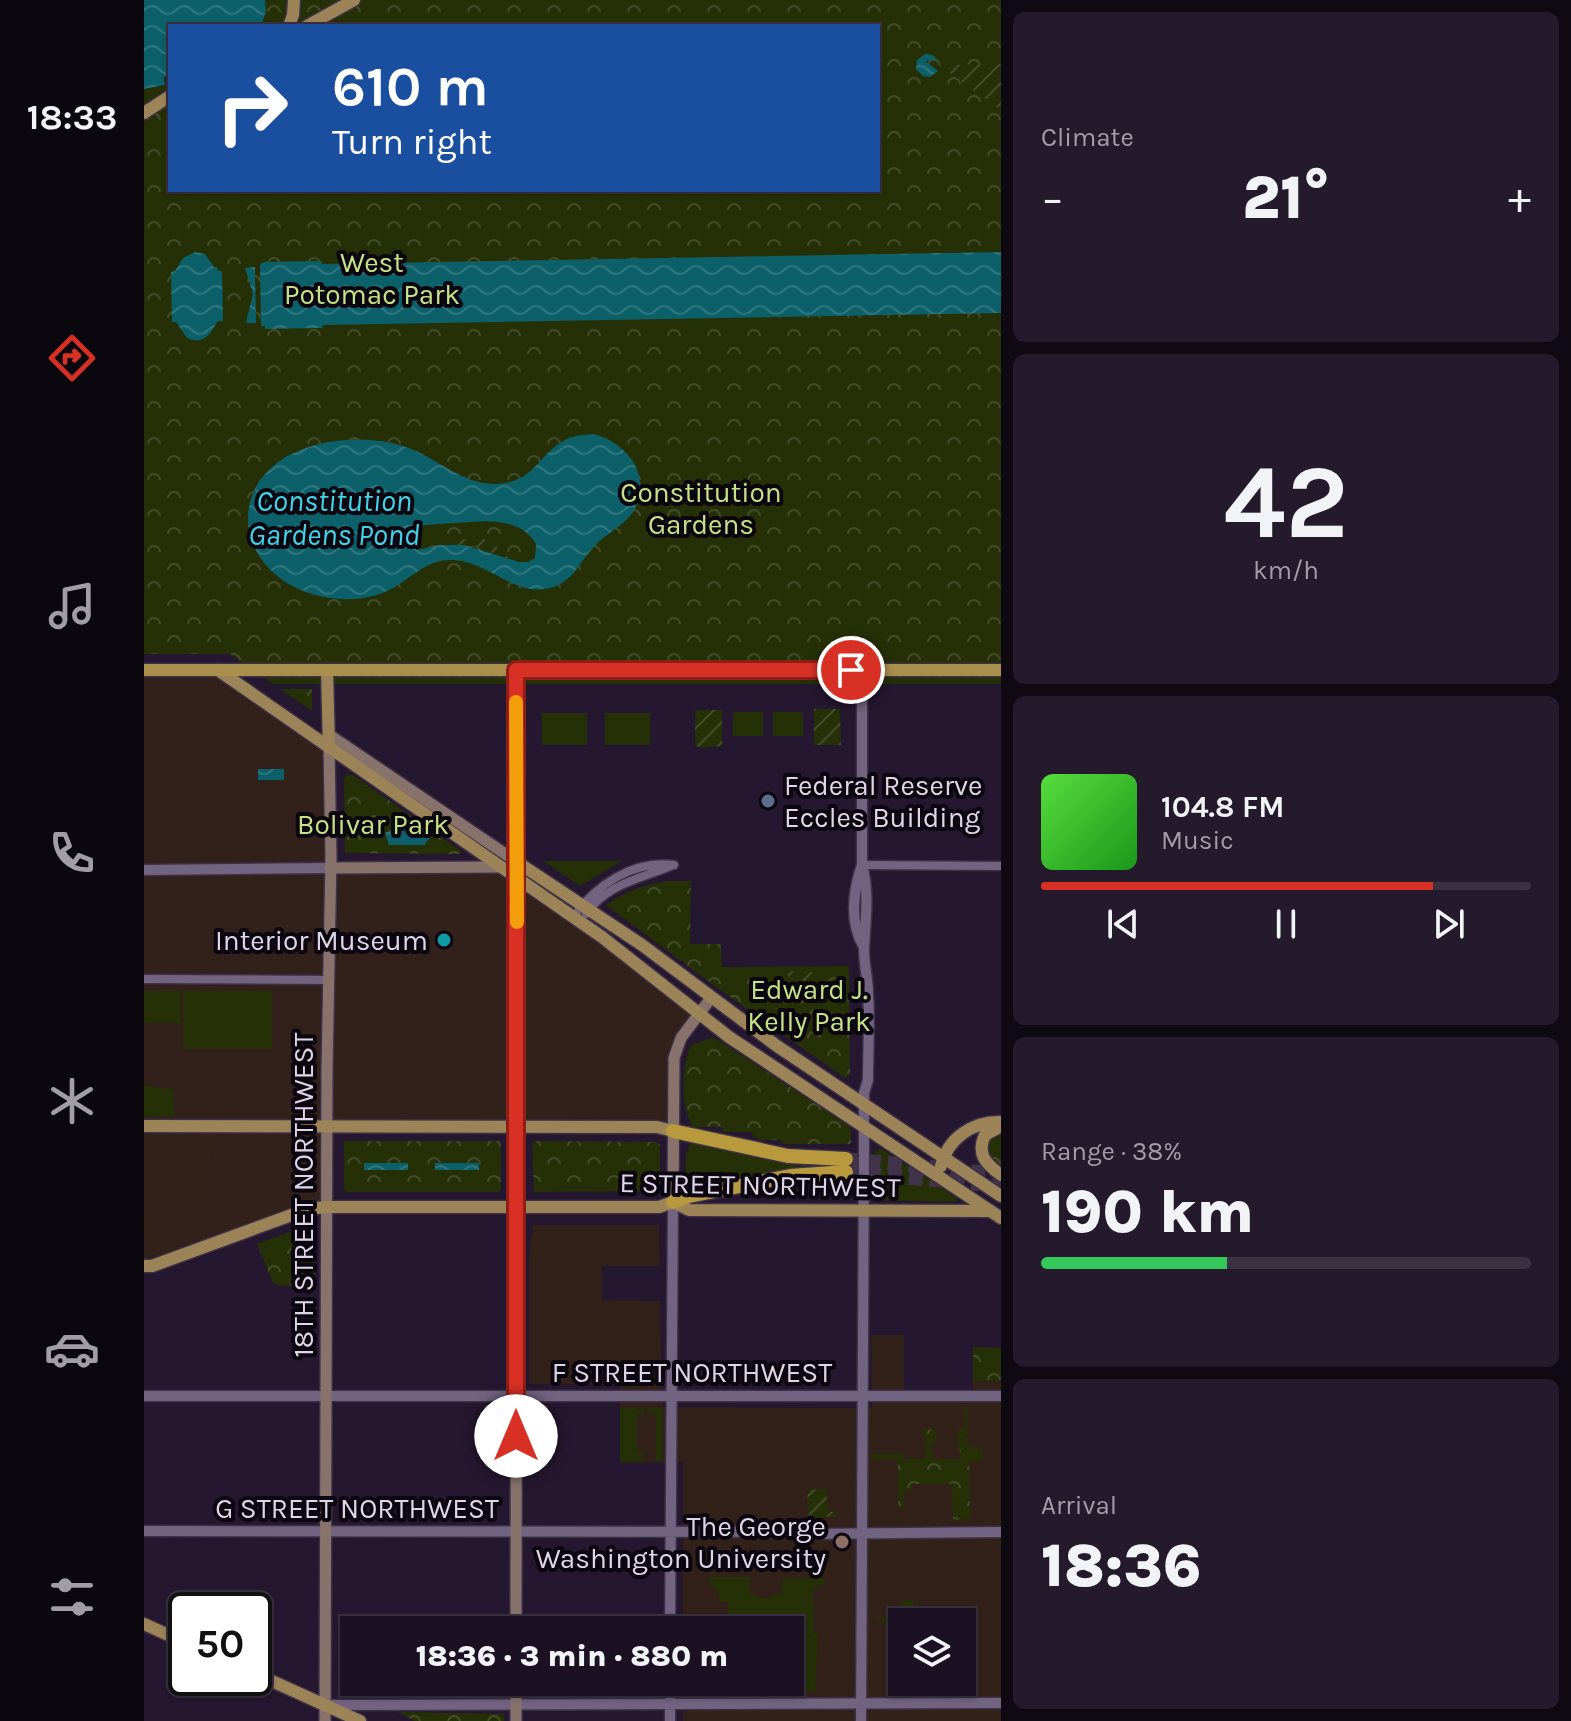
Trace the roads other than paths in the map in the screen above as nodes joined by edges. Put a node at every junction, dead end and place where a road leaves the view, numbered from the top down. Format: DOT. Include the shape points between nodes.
graph roads {
  1 [pos="294,0"];
  2 [pos="354,0"];
  3 [pos="290,24"];
  4 [pos="311,24"];
  5 [pos="168,95"];
  6 [pos="168,96"];
  7 [pos="144,100"];
  8 [pos="144,113"];
  9 [pos="144,670"];
  10 [pos="218,670"];
  11 [pos="327,670"];
  12 [pos="516,670"];
  13 [pos="862,670"];
  14 [pos="1001,670"];
  15 [pos="328,741"];
  16 [pos="517,862"];
  17 [pos="862,865"];
  18 [pos="1001,866"];
  19 [pos="500,867"];
  20 [pos="330,868"];
  21 [pos="144,870"];
  22 [pos="517,879"];
  23 [pos="586,907"];
  24 [pos="577,920"];
  25 [pos="144,979"];
  26 [pos="328,980"];
  27 [pos="711,998"];
  28 [pos="698,1014"];
  29 [pos="864,1106"];
  30 [pos="1001,1124"];
  31 [pos="144,1126"];
  32 [pos="326,1126"];
  33 [pos="516,1126"];
  34 [pos="864,1128"];
  35 [pos="673,1131"];
  36 [pos="943,1158"];
  37 [pos="939,1175"];
  38 [pos="1001,1175"];
  39 [pos="1001,1196"];
  40 [pos="673,1202"];
  41 [pos="326,1207"];
  42 [pos="516,1207"];
  43 [pos="864,1211"];
  44 [pos="998,1213"];
  45 [pos="147,1267"];
  46 [pos="144,1396"];
  47 [pos="326,1396"];
  48 [pos="516,1396"];
  49 [pos="672,1396"];
  50 [pos="864,1396"];
  51 [pos="1001,1396"];
  52 [pos="144,1531"];
  53 [pos="671,1532"];
  54 [pos="1001,1532"];
  55 [pos="326,1533"];
  56 [pos="516,1533"];
  57 [pos="862,1533"];
  58 [pos="516,1616"];
  59 [pos="670,1616"];
  60 [pos="144,1624"];
  61 [pos="168,1635"];
  62 [pos="272,1681"];
  63 [pos="516,1696"];
  64 [pos="670,1696"];
  65 [pos="516,1703"];
  66 [pos="670,1703"];
  67 [pos="861,1703"];
  68 [pos="1001,1703"];
  69 [pos="326,1705"];
  70 [pos="325,1721"];
  71 [pos="360,1721"];
  72 [pos="516,1721"];
  73 [pos="670,1721"];
  74 [pos="861,1721"];
  1 -- 3 [label="main road"];
  2 -- 4 [label="main road"];
  5 -- 7 [label="main road"];
  6 -- 8 [label="main road"];
  9 -- 10 [label="highway"];
  10 -- 11 [label="highway"];
  10 -- 15 [label="main road"];
  11 -- 12 [label="highway"];
  11 -- 15 [label="main road, 18TH STREET NORTHWEST"];
  12 -- 13 [label="highway"];
  12 -- 16 [label="main road"];
  13 -- 14 [label="highway"];
  13 -- 17 [label="street"];
  15 -- 16 [label="main road"];
  15 -- 19 [label="main road"];
  15 -- 20 [label="main road, 18TH STREET NORTHWEST"];
  16 -- 22 [label="main road"];
  16 -- 23 [label="main road"];
  17 -- 18 [label="street"];
  17 -- 29 [label="street" via="867,882 868,990"];
  19 -- 20 [label="main road"];
  19 -- 22 [label="main road"];
  20 -- 21 [label="street"];
  20 -- 26 [label="main road, 18TH STREET NORTHWEST"];
  22 -- 24 [label="main road"];
  22 -- 33 [label="main road"];
  23 -- 23 [label="street" via="613,889 674,865 657,863 623,875 594,891"];
  23 -- 24 [label="street"];
  23 -- 27 [label="main road"];
  24 -- 28 [label="main road"];
  25 -- 26 [label="street"];
  26 -- 32 [label="main road, 18TH STREET NORTHWEST"];
  27 -- 28 [label="main road"];
  27 -- 29 [label="main road"];
  28 -- 34 [label="main road"];
  28 -- 35 [label="main road" via="674,1058"];
  29 -- 34 [label="street"];
  29 -- 36 [label="main road"];
  30 -- 36 [label="main road" via="970,1129"];
  30 -- 38 [label="main road" via="985,1135 981,1148 985,1161"];
  31 -- 32 [label="main road, E STREET NORTHWEST"];
  32 -- 33 [label="main road, E STREET NORTHWEST"];
  32 -- 41 [label="main road, 18TH STREET NORTHWEST"];
  33 -- 35 [label="main road, E STREET NORTHWEST"];
  33 -- 42 [label="main road"];
  34 -- 37 [label="main road"];
  34 -- 43 [label="street"];
  35 -- 40 [label="main road"];
  35 -- 40 [label="highway" via="846,1166"];
  36 -- 37 [label="main road"];
  36 -- 39 [label="main road"];
  37 -- 44 [label="main road"];
  40 -- 42 [label="main road, E STREET NORTHWEST" via="659,1207"];
  40 -- 43 [label="main road, E STREET NORTHWEST" via="689,1210"];
  40 -- 49 [label="street"];
  41 -- 42 [label="main road, E STREET NORTHWEST"];
  41 -- 45 [label="main road, E STREET NORTHWEST"];
  41 -- 47 [label="main road, 18TH STREET NORTHWEST"];
  42 -- 48 [label="main road"];
  43 -- 44 [label="main road, E STREET NORTHWEST"];
  43 -- 50 [label="street"];
  46 -- 47 [label="street, F STREET NORTHWEST"];
  47 -- 48 [label="street, F STREET NORTHWEST"];
  47 -- 55 [label="main road, 18TH STREET NORTHWEST"];
  48 -- 49 [label="street, F STREET NORTHWEST"];
  48 -- 56 [label="main road"];
  49 -- 50 [label="street, F STREET NORTHWEST"];
  49 -- 53 [label="street"];
  50 -- 51 [label="street, F STREET NORTHWEST"];
  50 -- 57 [label="street"];
  52 -- 55 [label="street, G STREET NORTHWEST"];
  53 -- 56 [label="street, G STREET NORTHWEST"];
  53 -- 57 [label="street, G STREET NORTHWEST"];
  53 -- 59 [label="street"];
  54 -- 57 [label="street, G STREET NORTHWEST"];
  55 -- 56 [label="street, G STREET NORTHWEST"];
  55 -- 69 [label="main road, 18TH STREET NORTHWEST"];
  56 -- 58 [label="main road"];
  57 -- 67 [label="street"];
  60 -- 61 [label="main road"];
  62 -- 69 [label="main road"];
  63 -- 65 [label="main road"];
  64 -- 66 [label="street"];
  65 -- 66 [label="street"];
  65 -- 69 [label="street"];
  65 -- 72 [label="main road"];
  66 -- 67 [label="street"];
  66 -- 73 [label="street"];
  67 -- 68 [label="street"];
  67 -- 74 [label="street"];
  69 -- 70 [label="main road, 18TH STREET NORTHWEST"];
  69 -- 71 [label="main road"];
}
